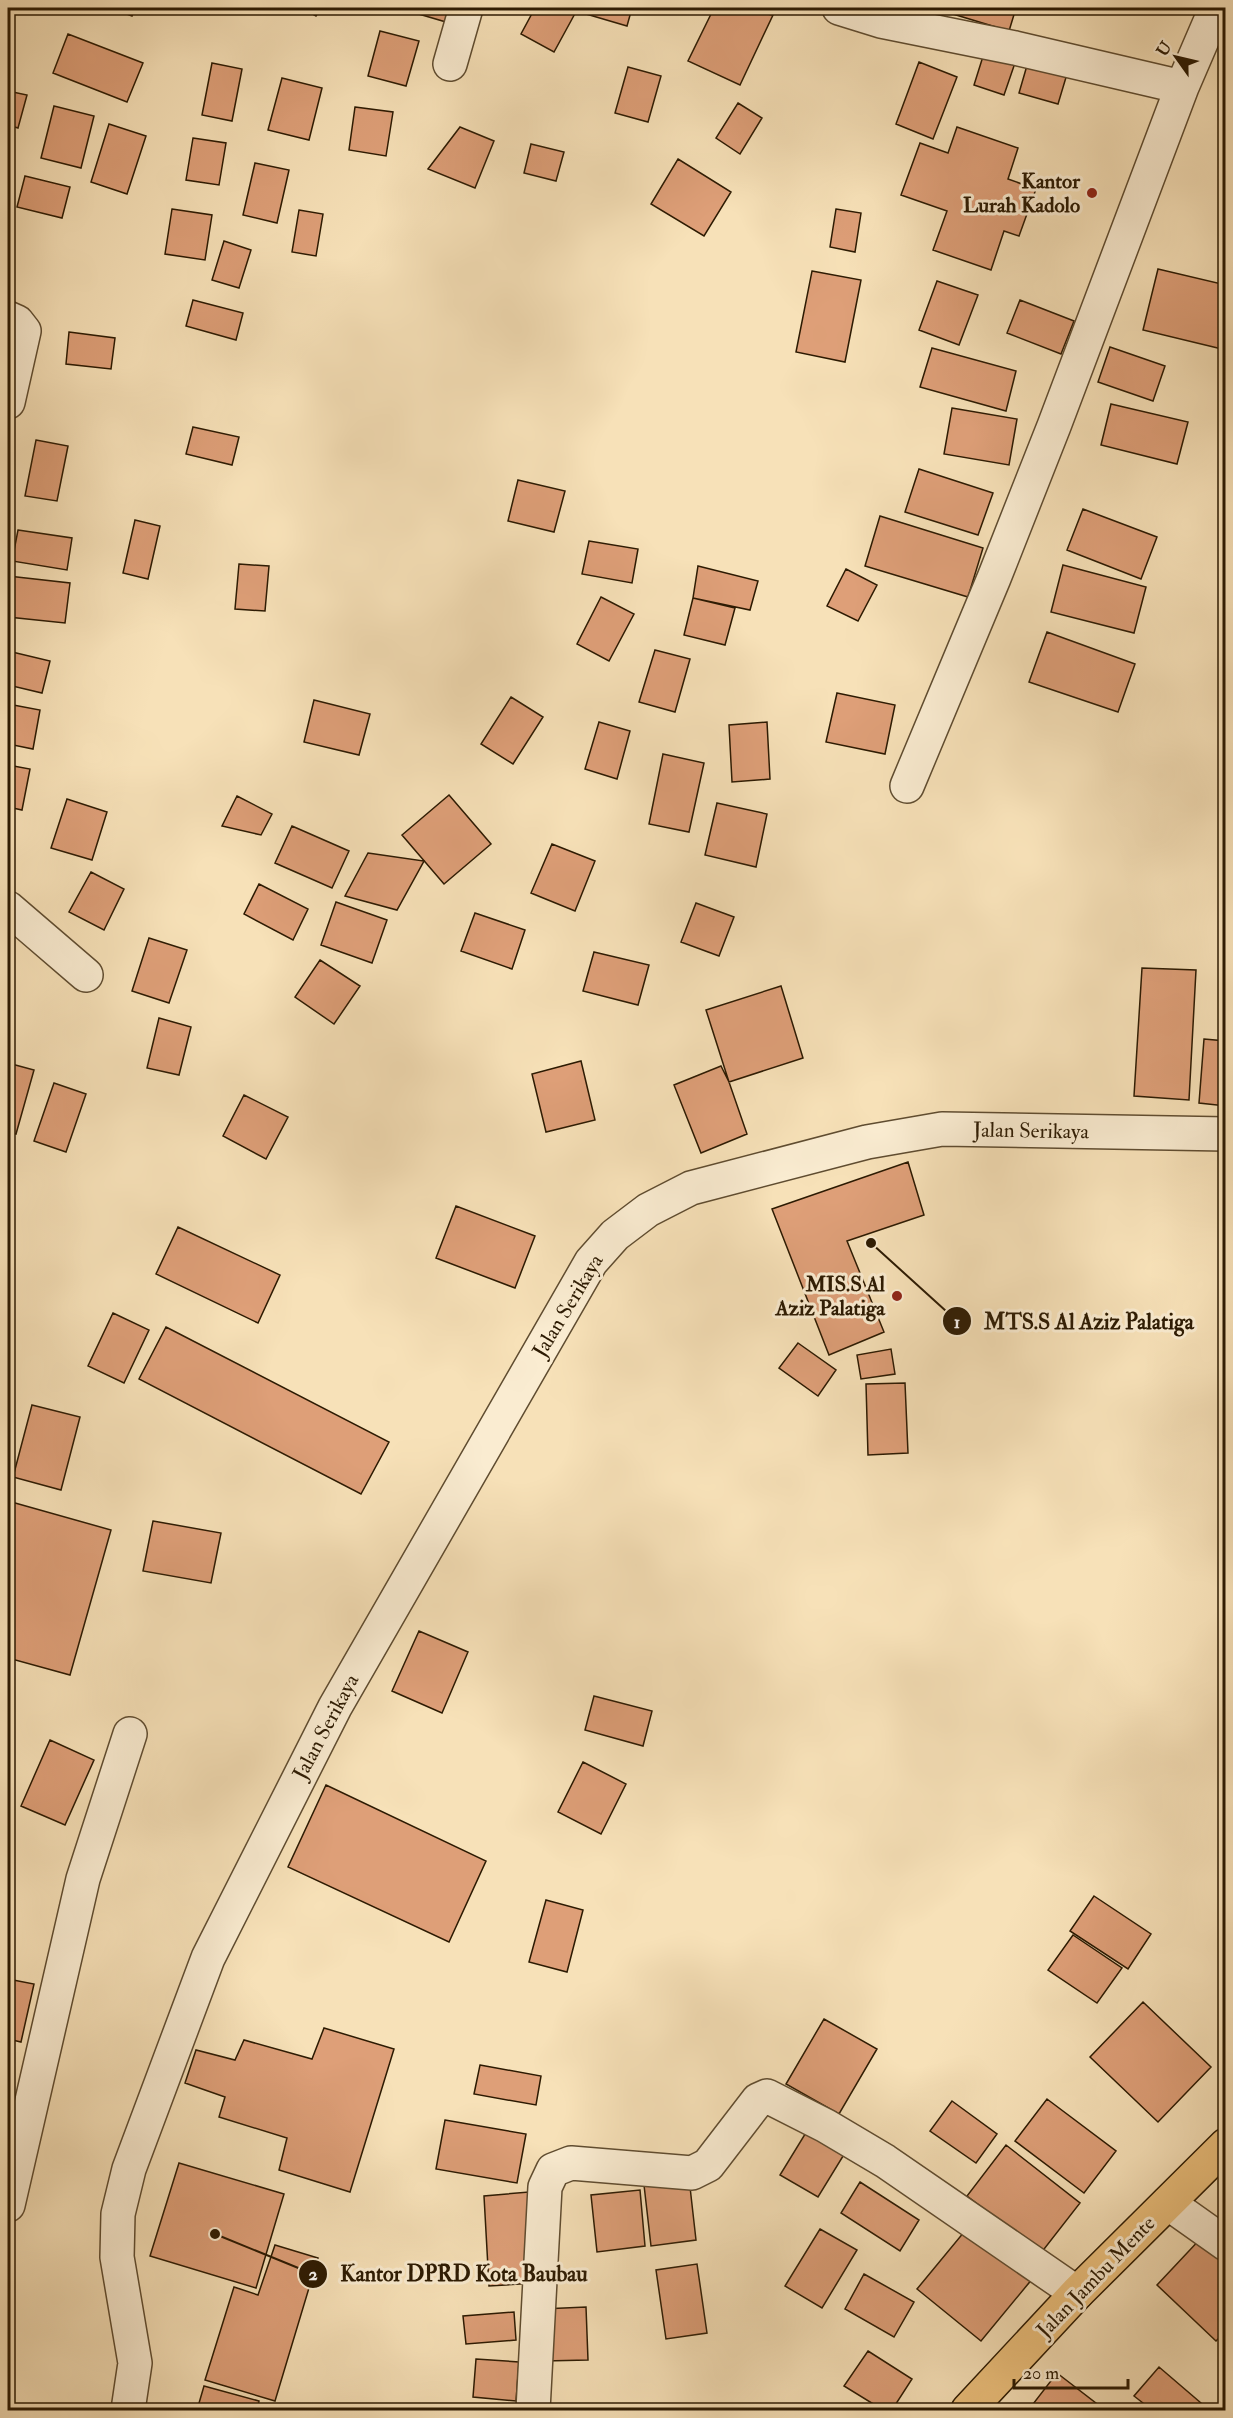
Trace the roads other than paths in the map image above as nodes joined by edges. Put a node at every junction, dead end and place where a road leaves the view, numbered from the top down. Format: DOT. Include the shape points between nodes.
graph roads {
  1 [pos="466,8"];
  2 [pos="839,8"];
  3 [pos="1216,8"];
  4 [pos="450,64"];
  5 [pos="1182,87"];
  6 [pos="8,318"];
  7 [pos="8,402"];
  8 [pos="907,786"];
  9 [pos="8,908"];
  10 [pos="86,975"];
  11 [pos="1226,1134"];
  12 [pos="130,1734"];
  13 [pos="1226,2145"];
  14 [pos="1168,2203"];
  15 [pos="8,2205"];
  16 [pos="1226,2244"];
  17 [pos="1077,2293"];
  18 [pos="128,2410"];
  19 [pos="532,2410"];
  20 [pos="968,2410"];
  1 -- 4 [label="street"];
  2 -- 5 [label="street" via="881,21"];
  3 -- 5 [label="street"];
  5 -- 8 [label="street" via="994,578"];
  6 -- 7 [label="street" via="24,331"];
  9 -- 10 [label="street"];
  11 -- 18 [label="street, Jalan Serikaya" via="942,1129 867,1143 691,1188 648,1210 615,1235 591,1262 335,1707 208,1958 129,2169 118,2214 117,2258 135,2363"];
  12 -- 15 [label="street" via="83,1879"];
  13 -- 14 [label="main road, Jalan Jambu Mente"];
  14 -- 16 [label="street"];
  14 -- 17 [label="main road, Jalan Jambu Mente"];
  17 -- 19 [label="street" via="885,2161 767,2096 758,2100 708,2165 692,2173 571,2163 553,2170 545,2187"];
  17 -- 20 [label="main road, Jalan Jambu Mente"];
}
